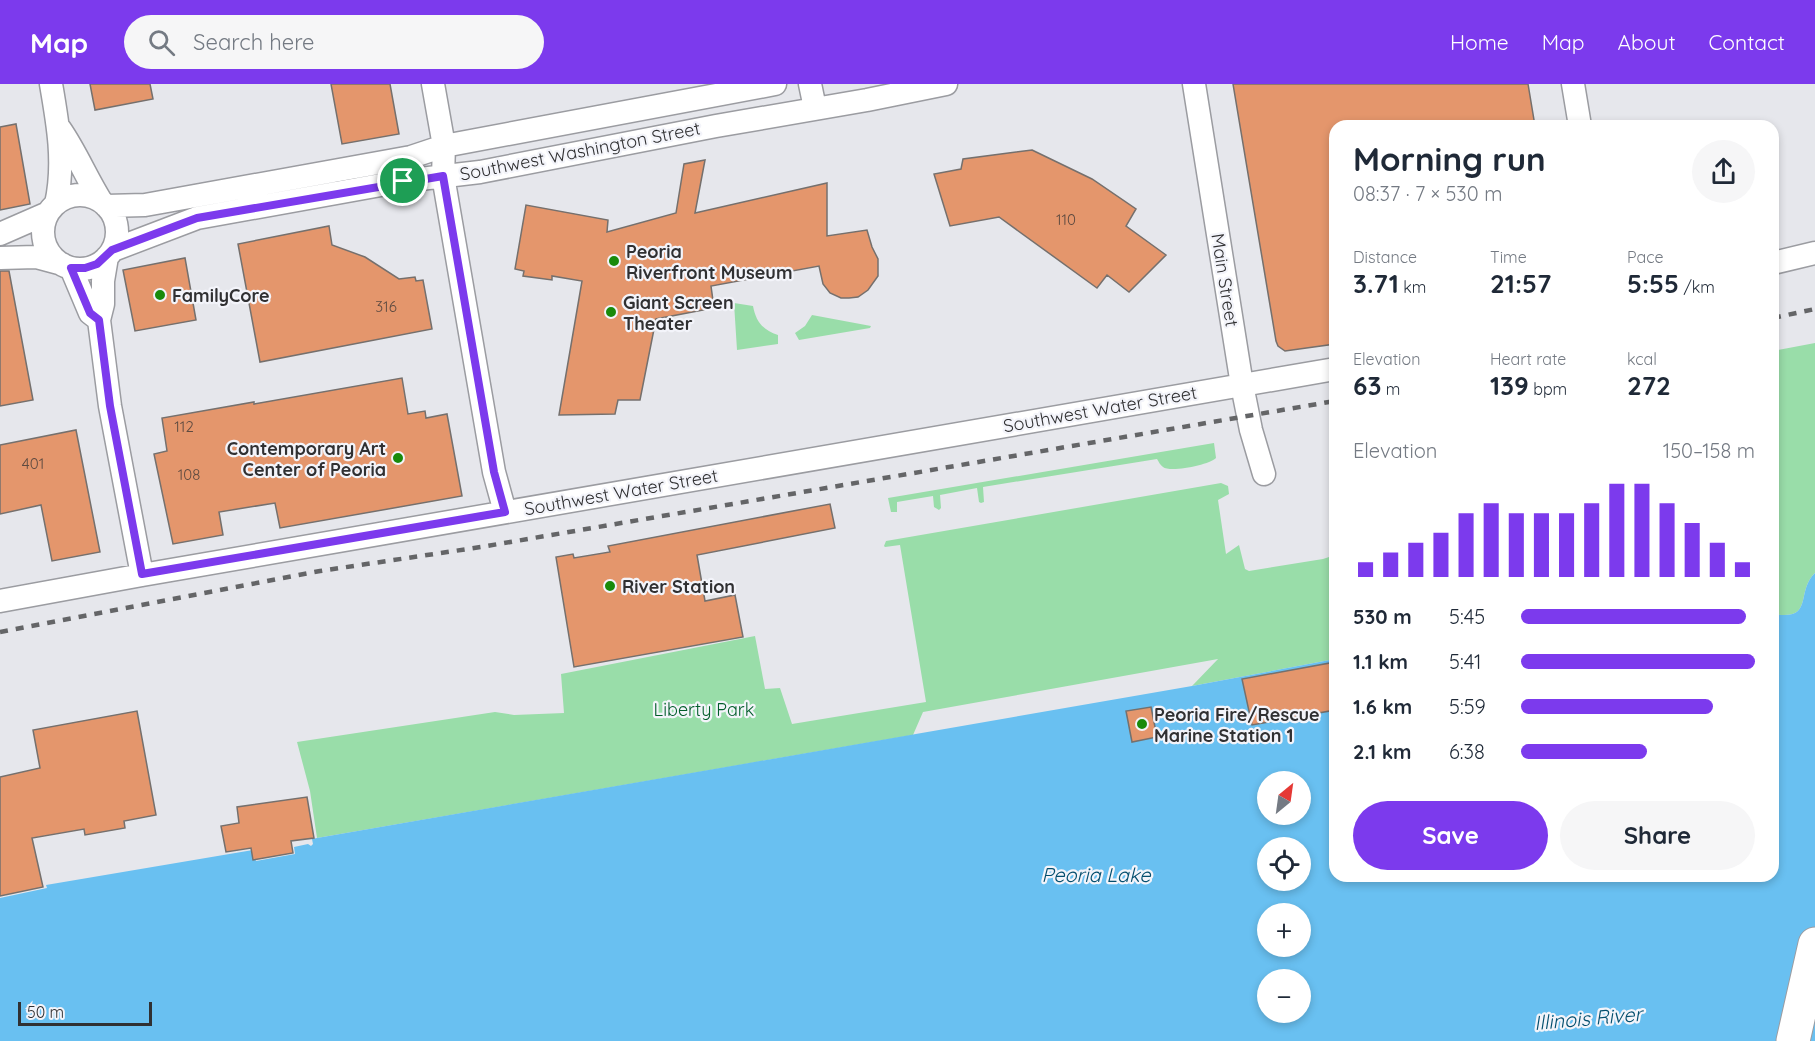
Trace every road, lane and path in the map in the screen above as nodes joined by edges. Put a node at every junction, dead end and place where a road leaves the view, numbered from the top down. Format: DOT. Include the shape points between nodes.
graph roads {
  1 [pos="51,84"];
  2 [pos="433,84"];
  3 [pos="775,84"];
  4 [pos="810,84"];
  5 [pos="946,84"];
  6 [pos="1194,84"];
  7 [pos="1572,84"];
  8 [pos="814,108"];
  9 [pos="1579,120"];
  10 [pos="59,128"];
  11 [pos="444,146"];
  12 [pos="443,176"];
  13 [pos="104,204"];
  14 [pos="52,208"];
  15 [pos="0,234"];
  16 [pos="110,253"];
  17 [pos="1815,254"];
  18 [pos="0,258"];
  19 [pos="1779,261"];
  20 [pos="67,266"];
  21 [pos="99,320"];
  22 [pos="1329,370"];
  23 [pos="1242,385"];
  24 [pos="1264,474"];
  25 [pos="505,512"];
  26 [pos="142,574"];
  27 [pos="0,601"];
  28 [pos="1815,944"];
  29 [pos="1793,1041"];
  1 -- 10 [label="street"];
  2 -- 11 [label="street"];
  3 -- 11 [label="street, Southwest Washington Street"];
  4 -- 8 [label="street"];
  5 -- 8 [label="street, Southwest Washington Street"];
  6 -- 23 [label="street, Main Street"];
  7 -- 9 [label="street"];
  8 -- 12 [label="street, Southwest Washington Street"];
  10 -- 13 [label="street"];
  10 -- 14 [label="street" via="61,169"];
  11 -- 12 [label="street"];
  11 -- 13 [label="street, Southwest Washington Street" via="411,157 145,205"];
  12 -- 16 [label="street, Southwest Washington Street" via="197,218"];
  12 -- 25 [label="street" via="494,472"];
  13 -- 14 [label="street" via="90,196 77,195 66,197"];
  13 -- 16 [label="street" via="116,221 117,234"];
  14 -- 15 [label="street"];
  14 -- 20 [label="street" via="44,224 46,247"];
  16 -- 20 [label="street" via="85,268"];
  16 -- 21 [label="street"];
  17 -- 19 [label="street"];
  18 -- 20 [label="street" via="36,257"];
  20 -- 21 [label="street" via="90,313"];
  21 -- 26 [label="street" via="110,406"];
  22 -- 23 [label="street, Southwest Water Street"];
  23 -- 24 [label="street, Main Street"];
  23 -- 25 [label="street, Southwest Water Street"];
  25 -- 26 [label="street, Southwest Water Street"];
  26 -- 27 [label="street, Southwest Water Street"];
  28 -- 29 [label="highway"];
}
